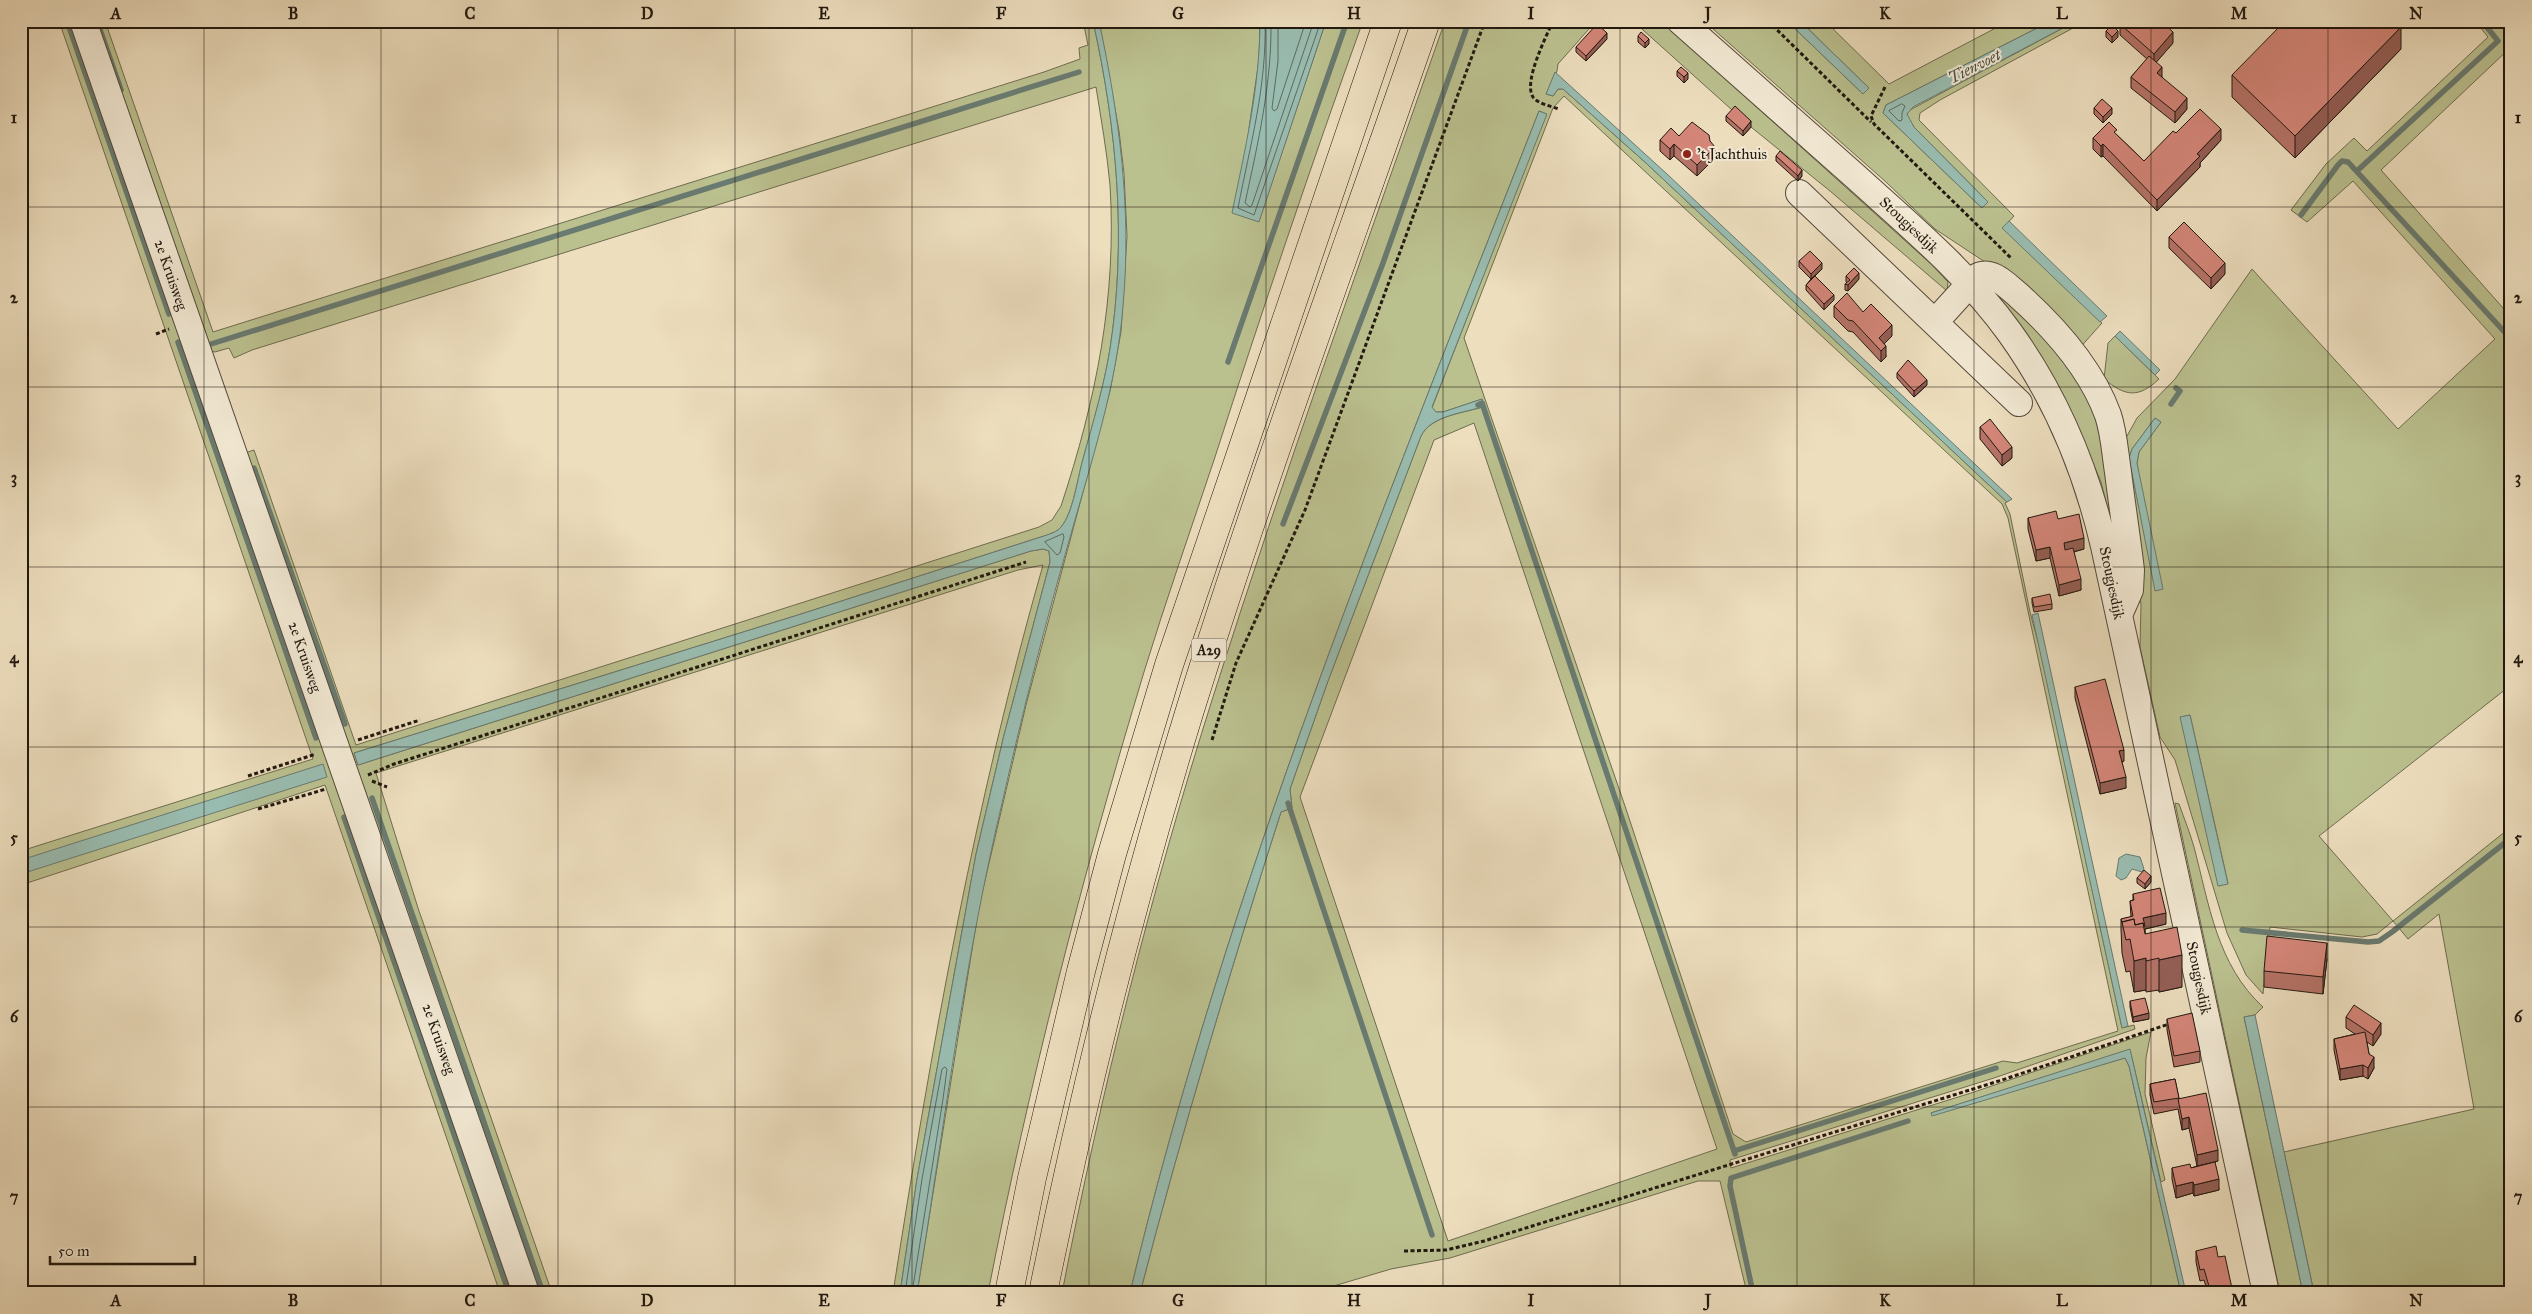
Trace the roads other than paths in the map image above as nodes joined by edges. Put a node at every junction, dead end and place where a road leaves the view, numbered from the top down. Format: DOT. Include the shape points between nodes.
graph roads {
  1 [pos="83,21"];
  2 [pos="1388,21"];
  3 [pos="1426,21"];
  4 [pos="1680,21"];
  5 [pos="1799,193"];
  6 [pos="1969,284"];
  7 [pos="1935,322"];
  8 [pos="2019,403"];
  9 [pos="2119,615"];
  10 [pos="526,1293"];
  11 [pos="1009,1293"];
  12 [pos="1043,1293"];
  13 [pos="2266,1293"];
  1 -- 10 [label="street, 2e Kruisweg"];
  2 -- 11 [label="highway, A29" via="1168,665 1081,971 1032,1178"];
  3 -- 12 [label="highway, A29" via="1189,714 1104,1020"];
  4 -- 6 [label="street, Stougjesdijk" via="1906,221"];
  5 -- 7 [label="street"];
  6 -- 7 [label="street"];
  6 -- 9 [label="street, Stougjesdijk" via="2021,349 2074,448 2097,514"];
  6 -- 9 [label="street" via="1985,274 2002,282 2090,360 2111,427 2127,540 2131,582"];
  7 -- 8 [label="street"];
  9 -- 13 [label="street, Stougjesdijk"];
}
